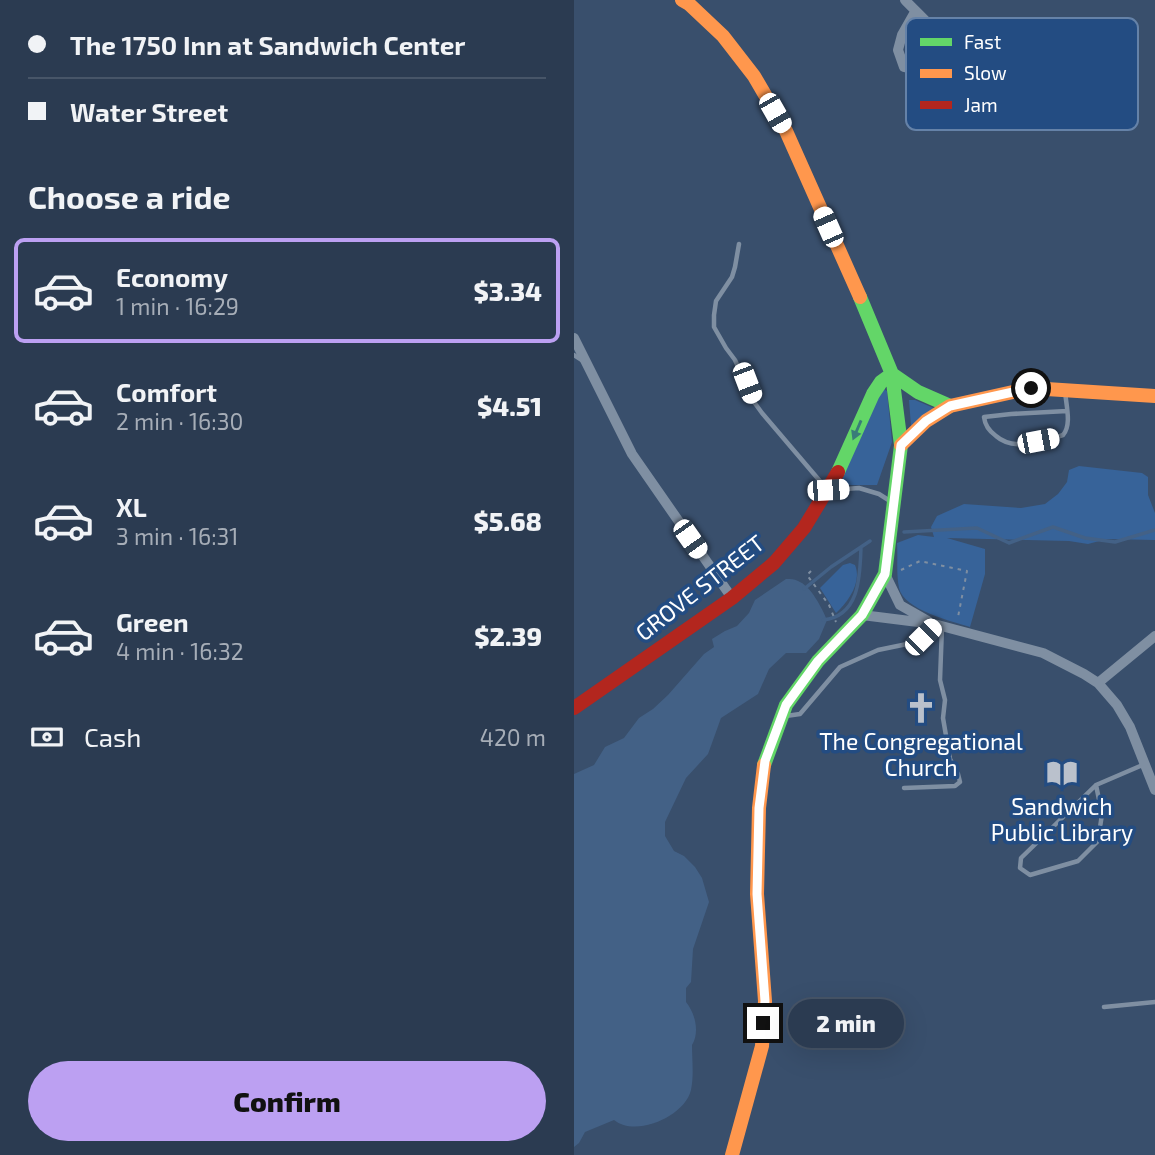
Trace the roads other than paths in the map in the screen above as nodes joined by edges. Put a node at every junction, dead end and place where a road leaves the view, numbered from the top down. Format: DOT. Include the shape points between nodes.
graph roads {
  1 [pos="682,0"];
  2 [pos="905,0"];
  3 [pos="915,12"];
  4 [pos="912,18"];
  5 [pos="921,18"];
  6 [pos="906,28"];
  7 [pos="906,68"];
  8 [pos="739,244"];
  9 [pos="574,338"];
  10 [pos="574,355"];
  11 [pos="586,364"];
  12 [pos="892,374"];
  13 [pos="1065,391"];
  14 [pos="1155,396"];
  15 [pos="975,401"];
  16 [pos="950,406"];
  17 [pos="1067,411"];
  18 [pos="984,418"];
  19 [pos="901,445"];
  20 [pos="828,490"];
  21 [pos="894,503"];
  22 [pos="886,572"];
  23 [pos="732,598"];
  24 [pos="862,615"];
  25 [pos="938,626"];
  26 [pos="1155,636"];
  27 [pos="1098,683"];
  28 [pos="574,708"];
  29 [pos="781,716"];
  30 [pos="1146,764"];
  31 [pos="1096,785"];
  32 [pos="904,789"];
  33 [pos="1155,790"];
  34 [pos="1155,1002"];
  35 [pos="1104,1007"];
  36 [pos="732,1155"];
  1 -- 12 [label="main road" via="723,36 754,76 786,131"];
  2 -- 3 [label="street"];
  3 -- 4 [label="street"];
  3 -- 5 [label="street"];
  6 -- 7 [label="street" via="898,50"];
  8 -- 20 [label="lane" via="732,277 716,301 715,327 754,402"];
  9 -- 11 [label="street"];
  10 -- 11 [label="lane"];
  11 -- 23 [label="street" via="632,454"];
  12 -- 16 [label="main road" via="918,393"];
  12 -- 19 [label="main road"];
  12 -- 20 [label="main road, GROVE STREET, one-way" via="876,388"];
  13 -- 14 [label="main road"];
  13 -- 15 [label="main road" via="1031,388"];
  13 -- 17 [label="lane"];
  15 -- 16 [label="main road"];
  15 -- 18 [label="lane"];
  16 -- 19 [label="main road"];
  17 -- 18 [label="lane"];
  17 -- 18 [label="lane" via="1063,436 1021,444 1000,440"];
  19 -- 21 [label="main road"];
  20 -- 21 [label="lane" via="859,488"];
  20 -- 23 [label="main road, GROVE STREET" via="775,563"];
  21 -- 22 [label="main road"];
  22 -- 24 [label="main road"];
  22 -- 25 [label="street" via="900,606"];
  23 -- 28 [label="main road, GROVE STREET"];
  24 -- 25 [label="street"];
  24 -- 29 [label="main road" via="818,661"];
  25 -- 27 [label="street" via="1043,653"];
  25 -- 29 [label="lane" via="912,643 878,649 840,667 800,714"];
  25 -- 32 [label="lane" via="943,718 950,759 960,782"];
  26 -- 27 [label="street"];
  27 -- 30 [label="street" via="1117,705"];
  29 -- 36 [label="main road" via="765,761 759,808 757,894 765,1001 762,1046"];
  30 -- 31 [label="lane"];
  30 -- 33 [label="street"];
  31 -- 31 [label="lane" via="1102,814 1098,841 1078,861 1030,875 1020,868 1021,858"];
  34 -- 35 [label="lane"];
}
